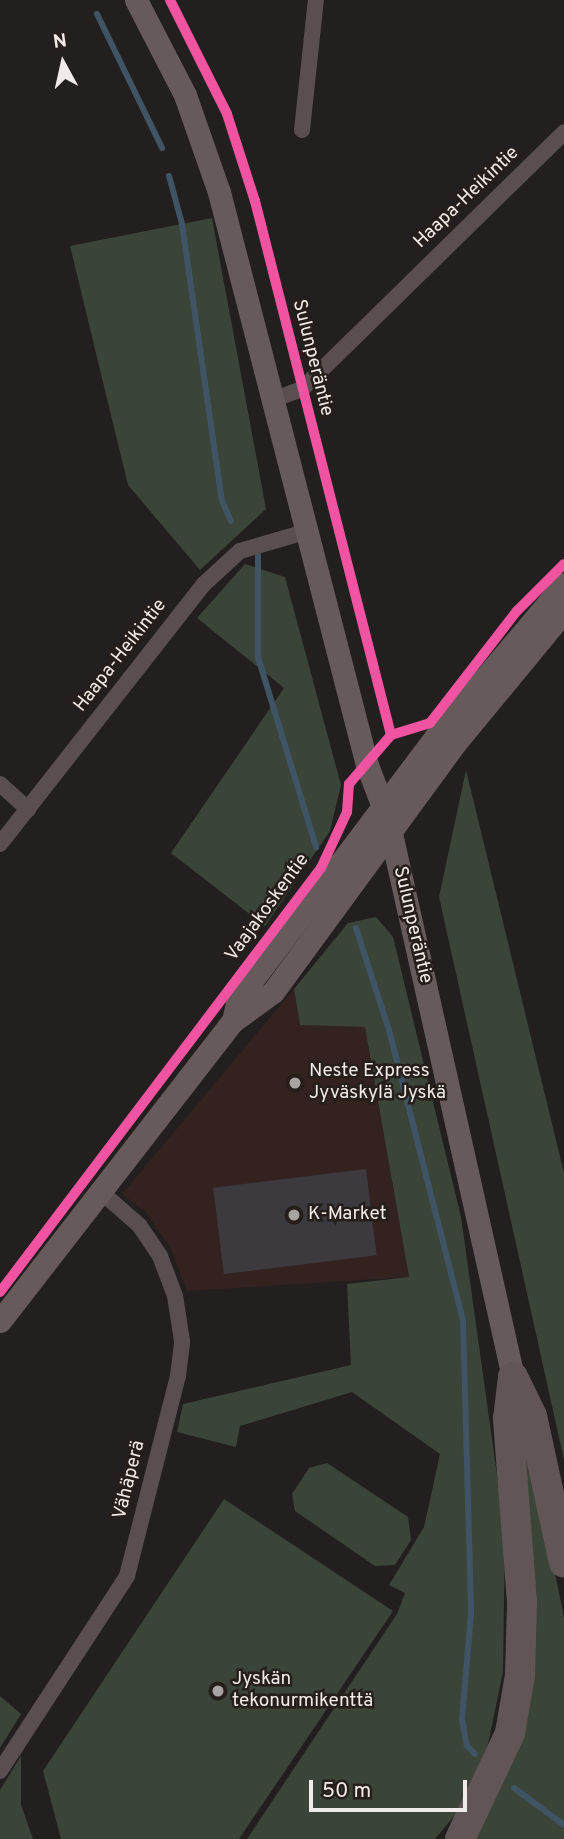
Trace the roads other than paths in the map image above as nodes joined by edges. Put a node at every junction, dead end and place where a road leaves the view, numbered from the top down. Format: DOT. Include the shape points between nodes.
graph roads {
  1 [pos="136,0"];
  2 [pos="317,0"];
  3 [pos="302,130"];
  4 [pos="564,132"];
  5 [pos="272,400"];
  6 [pos="305,532"];
  7 [pos="564,584"];
  8 [pos="564,611"];
  9 [pos="0,784"];
  10 [pos="28,809"];
  11 [pos="384,809"];
  12 [pos="390,832"];
  13 [pos="0,845"];
  14 [pos="233,1021"];
  15 [pos="99,1190"];
  16 [pos="0,1321"];
  17 [pos="513,1377"];
  18 [pos="564,1563"];
  19 [pos="0,1771"];
  20 [pos="460,1839"];
  1 -- 5 [label="main road, Sulunperäntie" via="209,154"];
  2 -- 3 [label="street"];
  4 -- 5 [label="street, Haapa-Heikintie" via="302,389"];
  5 -- 6 [label="main road, Sulunperäntie"];
  6 -- 10 [label="street, Haapa-Heikintie" via="240,551 204,584"];
  6 -- 11 [label="main road, Sulunperäntie"];
  7 -- 11 [label="main road, Vaajakoskentie" via="437,735"];
  8 -- 12 [label="main road, Vaajakoskentie"];
  9 -- 10 [label="street"];
  10 -- 13 [label="street, Haapa-Heikintie"];
  11 -- 12 [label="main road, Sulunperäntie"];
  11 -- 14 [label="main road, Vaajakoskentie" via="238,999"];
  12 -- 14 [label="main road, Vaajakoskentie" via="274,992"];
  12 -- 17 [label="main road, Sulunperäntie"];
  14 -- 15 [label="main road, Vaajakoskentie"];
  15 -- 16 [label="main road, Vaajakoskentie"];
  15 -- 19 [label="street, Vähäperä" via="140,1226 160,1256 175,1296 182,1341 178,1376 127,1576"];
  17 -- 18 [label="highway" via="532,1416"];
  17 -- 20 [label="highway" via="508,1419 522,1602 520,1675 510,1733"];
}
